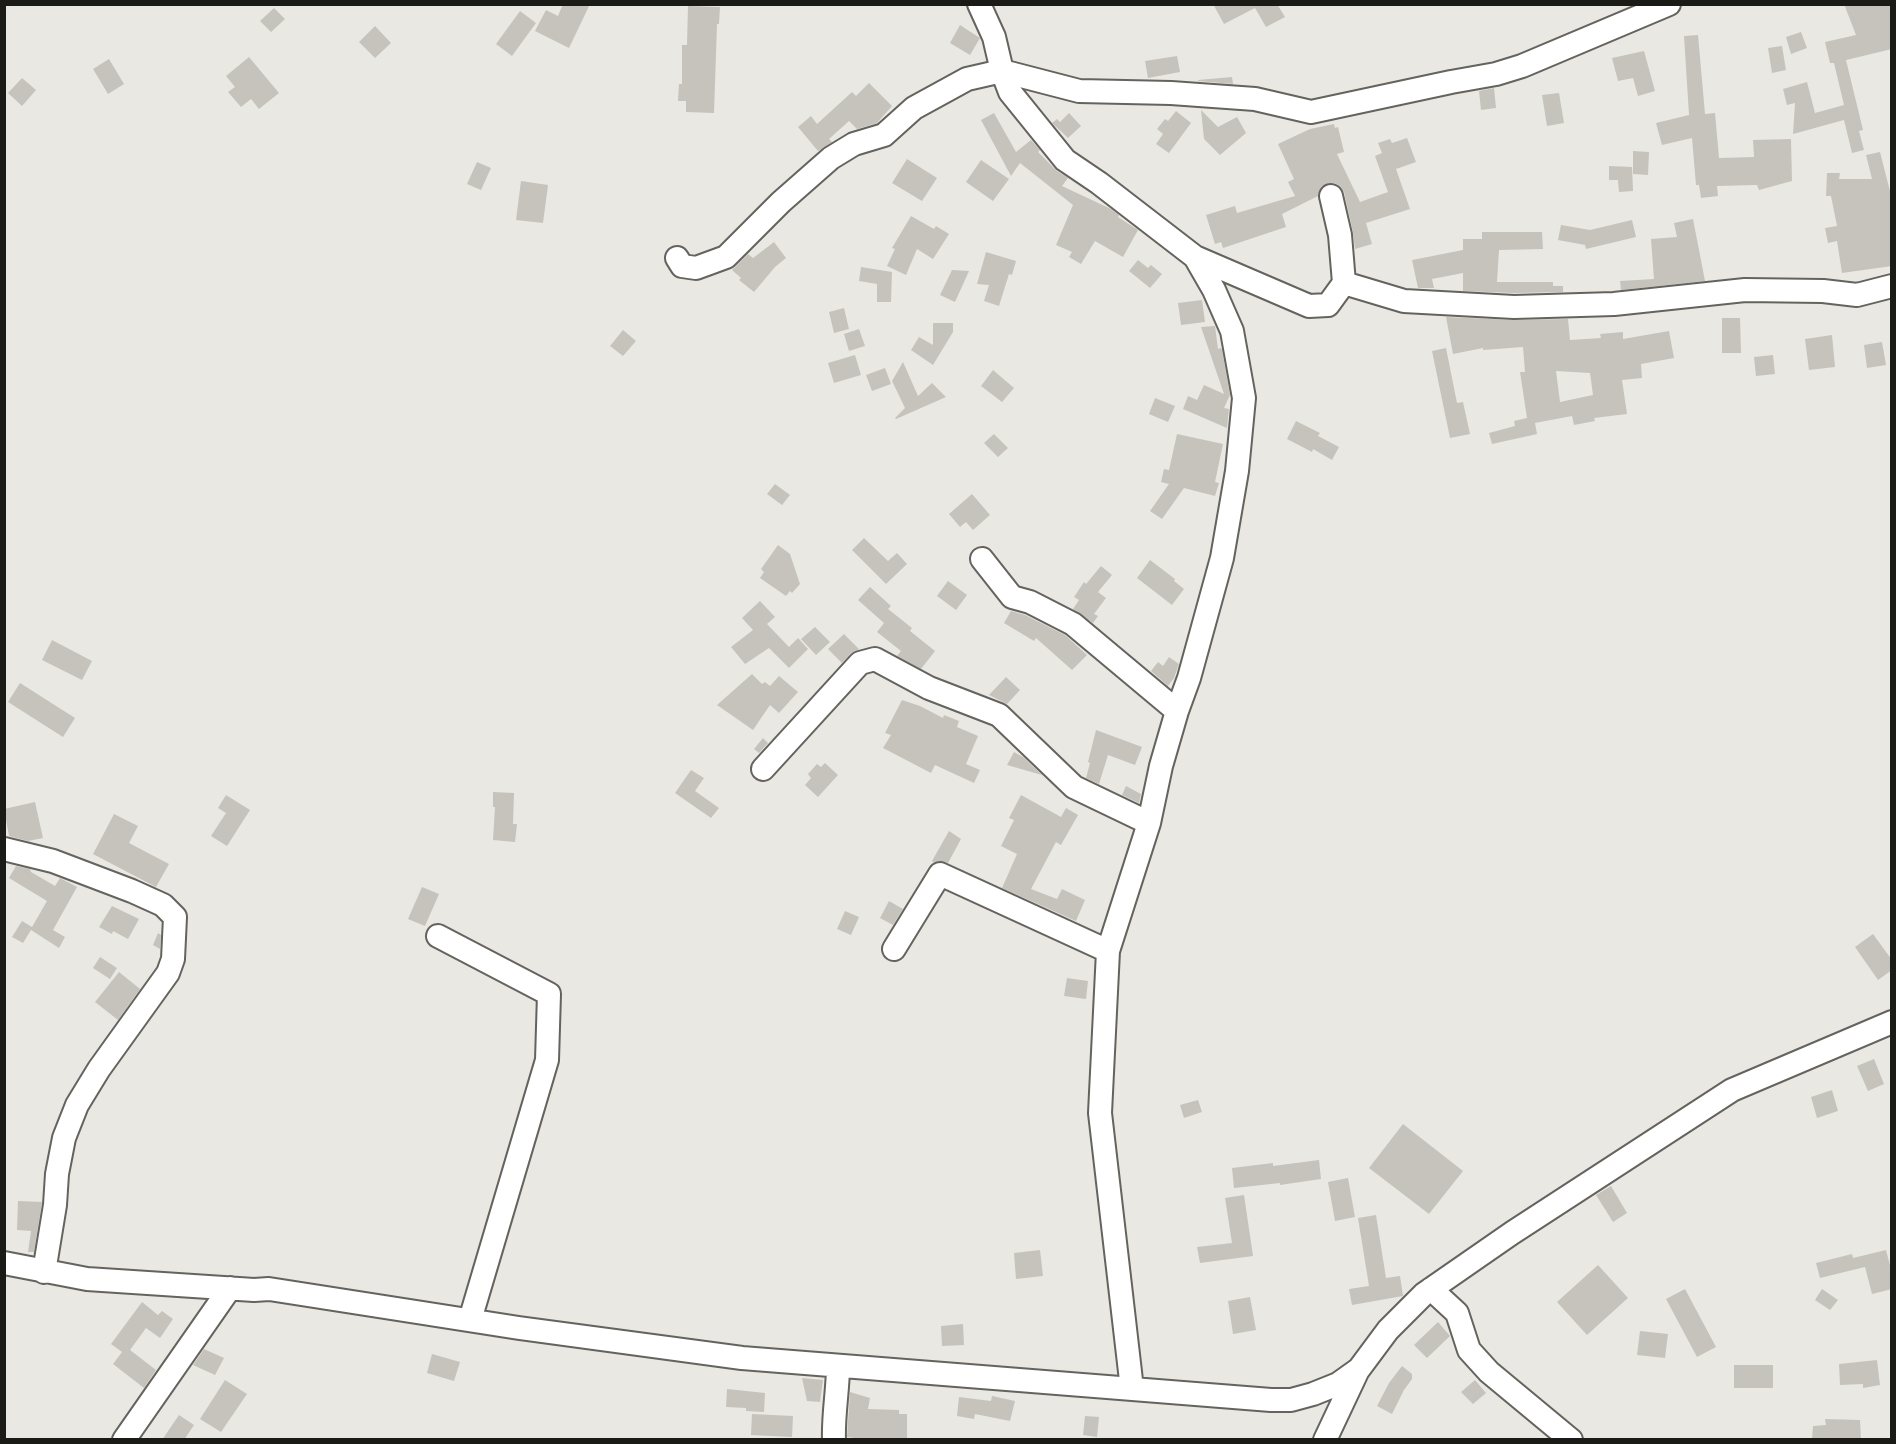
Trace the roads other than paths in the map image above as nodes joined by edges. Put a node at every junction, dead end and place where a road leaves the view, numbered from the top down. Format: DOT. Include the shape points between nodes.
graph roads {
  1 [pos="979,4"];
  2 [pos="1669,4"];
  3 [pos="1002,71"];
  4 [pos="1331,196"];
  5 [pos="1195,257"];
  6 [pos="677,258"];
  7 [pos="1344,283"];
  8 [pos="1892,286"];
  9 [pos="982,559"];
  10 [pos="1177,711"];
  11 [pos="763,769"];
  12 [pos="1149,823"];
  13 [pos="4,849"];
  14 [pos="438,936"];
  15 [pos="894,949"];
  16 [pos="1108,951"];
  17 [pos="1892,1022"];
  18 [pos="4,1263"];
  19 [pos="44,1272"];
  20 [pos="230,1288"];
  21 [pos="1431,1289"];
  22 [pos="470,1320"];
  23 [pos="838,1366"];
  24 [pos="1359,1369"];
  25 [pos="1132,1389"];
  26 [pos="124,1440"];
  27 [pos="834,1440"];
  28 [pos="1325,1440"];
  29 [pos="1571,1440"];
  1 -- 3 [label="street" via="994,37"];
  2 -- 3 [label="street" via="1496,74 1311,112 1255,99 1079,92"];
  3 -- 5 [label="street" via="1010,92 1065,160"];
  3 -- 6 [label="street" via="966,79 914,108 884,135 854,144 831,158 726,257 696,268 682,266"];
  4 -- 7 [label="street" via="1340,235"];
  5 -- 7 [label="street" via="1309,306 1328,305"];
  5 -- 10 [label="street" via="1232,331 1244,398 1237,471 1222,558"];
  7 -- 8 [label="street" via="1404,301 1514,307 1614,304 1745,290 1857,295"];
  9 -- 10 [label="street" via="1012,597 1073,624"];
  10 -- 12 [label="street"];
  11 -- 12 [label="street" via="860,663 875,658 929,688 999,715 1074,787"];
  12 -- 16 [label="street"];
  13 -- 19 [label="street" via="53,861 132,891 164,905 175,917 174,950 168,973 99,1069 77,1105 64,1138"];
  14 -- 22 [label="street" via="549,994 547,1060"];
  15 -- 16 [label="street" via="940,874"];
  16 -- 25 [label="street" via="1100,1113"];
  17 -- 21 [label="street" via="1732,1090"];
  18 -- 19 [label="street"];
  19 -- 20 [label="street" via="87,1279"];
  20 -- 22 [label="street" via="285,1291"];
  20 -- 26 [label="street"];
  21 -- 24 [label="street" via="1388,1330"];
  21 -- 29 [label="street" via="1457,1313 1469,1350 1489,1372"];
  22 -- 23 [label="street" via="742,1358"];
  23 -- 25 [label="street"];
  23 -- 27 [label="street"];
  24 -- 25 [label="street" via="1338,1384 1291,1400"];
  24 -- 28 [label="street"];
}
